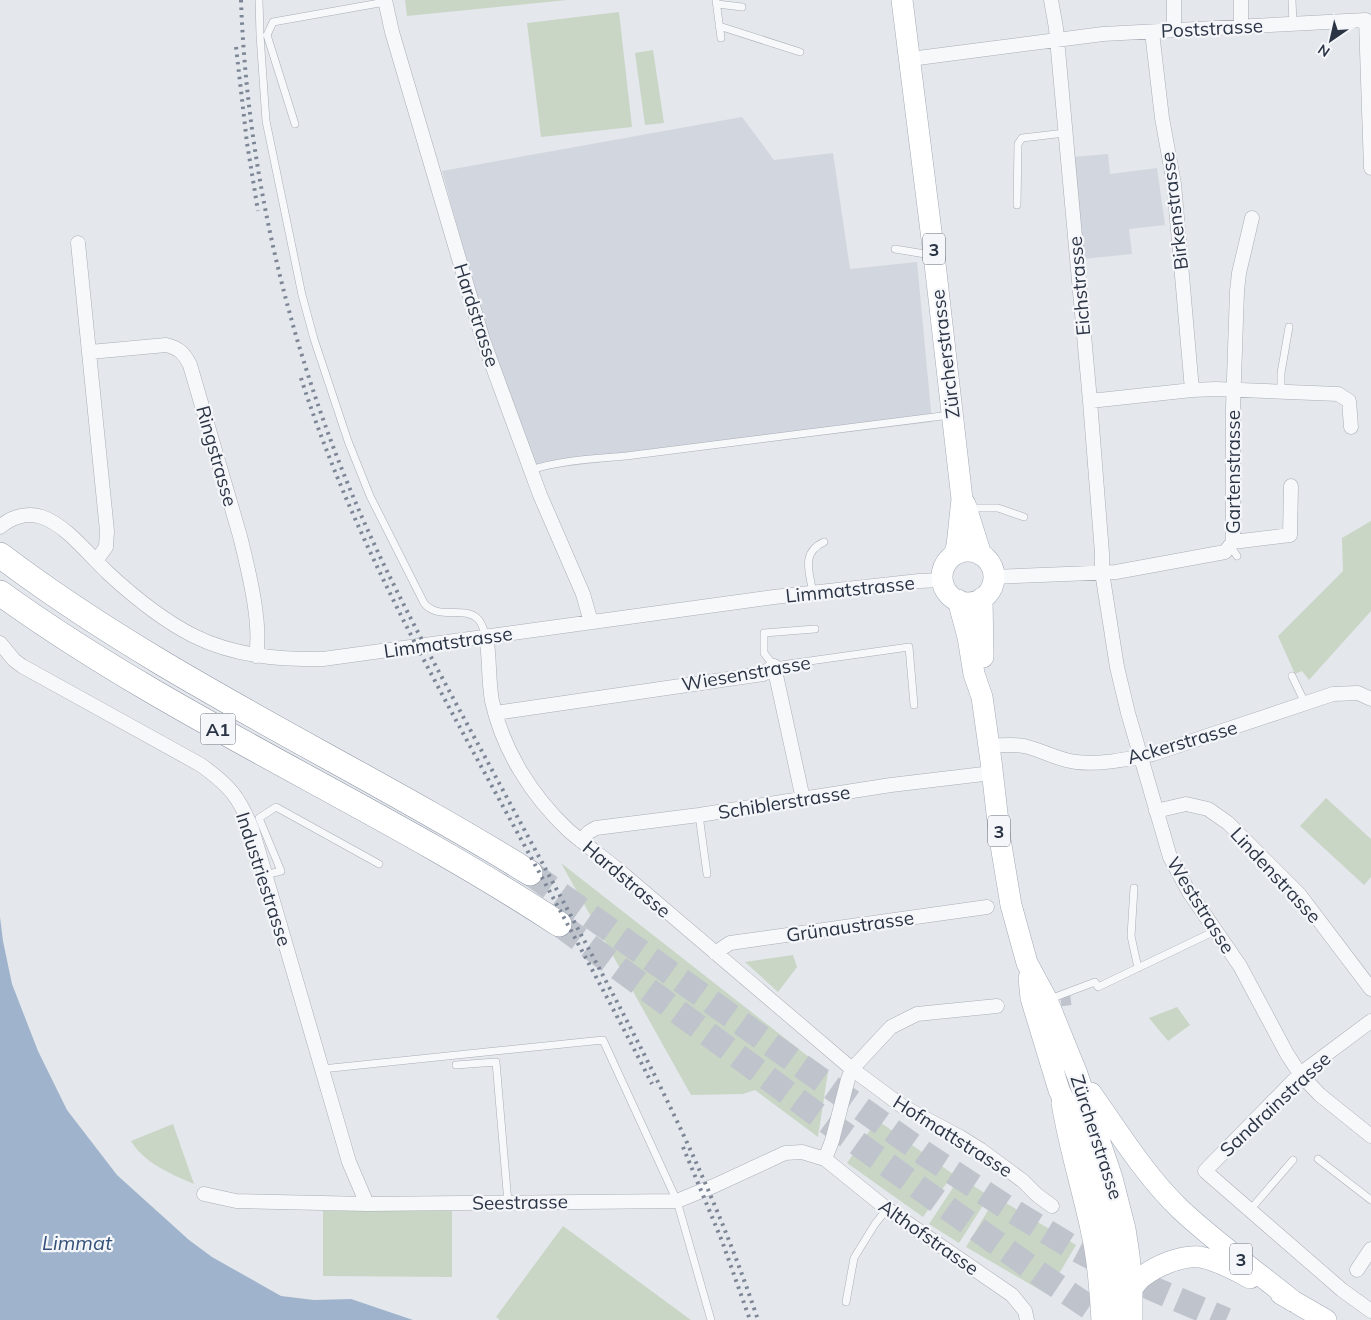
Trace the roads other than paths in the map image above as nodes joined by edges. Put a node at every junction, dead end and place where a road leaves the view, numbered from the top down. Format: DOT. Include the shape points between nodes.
graph roads {
  1 [pos="259,0"];
  2 [pos="902,0"];
  3 [pos="1051,0"];
  4 [pos="1174,0"];
  5 [pos="1241,0"];
  6 [pos="1292,0"];
  7 [pos="385,1"];
  8 [pos="716,2"];
  9 [pos="742,7"];
  10 [pos="1369,18"];
  11 [pos="1293,24"];
  12 [pos="720,26"];
  13 [pos="1242,26"];
  14 [pos="1174,29"];
  15 [pos="1152,32"];
  16 [pos="721,38"];
  17 [pos="1057,39"];
  18 [pos="800,52"];
  19 [pos="910,59"];
  20 [pos="294,124"];
  21 [pos="1065,133"];
  22 [pos="1371,168"];
  23 [pos="1017,205"];
  24 [pos="1252,218"];
  25 [pos="78,243"];
  26 [pos="895,249"];
  27 [pos="934,255"];
  28 [pos="1289,327"];
  29 [pos="90,352"];
  30 [pos="1192,390"];
  31 [pos="1234,390"];
  32 [pos="1280,391"];
  33 [pos="1090,401"];
  34 [pos="952,415"];
  35 [pos="1351,427"];
  36 [pos="531,470"];
  37 [pos="1291,486"];
  38 [pos="965,504"];
  39 [pos="1024,517"];
  40 [pos="0,527"];
  41 [pos="824,542"];
  42 [pos="1234,549"];
  43 [pos="954,555"];
  44 [pos="981,555"];
  45 [pos="2,556"];
  46 [pos="96,561"];
  47 [pos="1102,572"];
  48 [pos="994,577"];
  49 [pos="942,580"];
  50 [pos="813,594"];
  51 [pos="4,596"];
  52 [pos="982,598"];
  53 [pos="958,600"];
  54 [pos="591,622"];
  55 [pos="815,630"];
  56 [pos="486,636"];
  57 [pos="0,643"];
  58 [pos="256,656"];
  59 [pos="774,666"];
  60 [pos="1292,676"];
  61 [pos="982,697"];
  62 [pos="1371,699"];
  63 [pos="1305,703"];
  64 [pos="914,705"];
  65 [pos="495,713"];
  66 [pos="989,746"];
  67 [pos="1140,756"];
  68 [pos="992,773"];
  69 [pos="803,799"];
  70 [pos="1156,812"];
  71 [pos="699,815"];
  72 [pos="581,841"];
  73 [pos="379,864"];
  74 [pos="530,873"];
  75 [pos="707,874"];
  76 [pos="265,875"];
  77 [pos="1134,888"];
  78 [pos="987,907"];
  79 [pos="559,924"];
  80 [pos="1215,931"];
  81 [pos="715,953"];
  82 [pos="1027,963"];
  83 [pos="1138,968"];
  84 [pos="1371,989"];
  85 [pos="1047,1000"];
  86 [pos="997,1006"];
  87 [pos="1371,1021"];
  88 [pos="456,1065"];
  89 [pos="322,1069"];
  90 [pos="852,1069"];
  91 [pos="1077,1074"];
  92 [pos="1300,1074"];
  93 [pos="1371,1136"];
  94 [pos="1318,1158"];
  95 [pos="825,1159"];
  96 [pos="1293,1160"];
  97 [pos="204,1194"];
  98 [pos="1371,1200"];
  99 [pos="677,1201"];
  100 [pos="508,1203"];
  101 [pos="367,1204"];
  102 [pos="1052,1206"];
  103 [pos="887,1209"];
  104 [pos="1250,1210"];
  105 [pos="1371,1249"];
  106 [pos="1357,1270"];
  107 [pos="1132,1289"];
  108 [pos="1293,1301"];
  109 [pos="846,1302"];
  110 [pos="1371,1311"];
  111 [pos="1116,1318"];
  112 [pos="711,1320"];
  113 [pos="1027,1320"];
  114 [pos="1326,1320"];
  1 -- 56 [label="lane" via="266,121 281,197 314,339 348,441 370,496 428,609 471,614 479,620"];
  2 -- 19 [label="main road, Zürcherstrasse / 3"];
  3 -- 17 [label="street, Eichstrasse"];
  4 -- 14 [label="street"];
  5 -- 13 [label="street"];
  6 -- 11 [label="lane"];
  7 -- 20 [label="lane" via="273,22 267,35"];
  7 -- 36 [label="street, Hardstrasse" via="483,340"];
  8 -- 9 [label="lane"];
  8 -- 12 [label="lane"];
  10 -- 11 [label="street, Poststrasse"];
  10 -- 22 [label="street, Poststrasse"];
  11 -- 13 [label="street, Poststrasse"];
  12 -- 16 [label="lane"];
  12 -- 18 [label="lane"];
  13 -- 14 [label="street, Poststrasse"];
  14 -- 15 [label="street, Poststrasse"];
  15 -- 17 [label="street, Poststrasse"];
  15 -- 30 [label="street, Birkenstrasse" via="1174,184"];
  17 -- 19 [label="street, Poststrasse"];
  17 -- 21 [label="street, Eichstrasse"];
  19 -- 27 [label="main road, Zürcherstrasse / 3"];
  21 -- 23 [label="lane" via="1022,138 1018,144"];
  21 -- 33 [label="street, Eichstrasse"];
  24 -- 31 [label="street, Gartenstrasse" via="1237,290"];
  25 -- 29 [label="street"];
  26 -- 27 [label="lane"];
  27 -- 34 [label="main road, Zürcherstrasse / 3"];
  28 -- 32 [label="lane"];
  29 -- 46 [label="street" via="107,542"];
  29 -- 58 [label="street, Ringstrasse" via="166,345 185,354 240,536 258,634"];
  30 -- 31 [label="street"];
  30 -- 33 [label="street"];
  31 -- 32 [label="street"];
  31 -- 42 [label="street, Gartenstrasse"];
  32 -- 35 [label="street" via="1338,394 1349,401"];
  33 -- 47 [label="street, Eichstrasse"];
  34 -- 36 [label="lane" via="578,460"];
  34 -- 38 [label="main road, Zürcherstrasse / 3"];
  36 -- 54 [label="street, Hardstrasse" via="583,594"];
  37 -- 42 [label="street" via="1290,535"];
  38 -- 39 [label="lane" via="998,508"];
  38 -- 43 [label="main road, Zürcherstrasse / 3"];
  38 -- 44 [label="main road, Zürcherstrasse / 3"];
  40 -- 46 [label="street, Limmatstrasse" via="16,517 43,517"];
  41 -- 50 [label="lane" via="810,552 808,559"];
  42 -- 47 [label="street, Gartenstrasse"];
  43 -- 44 [label="main road" via="969,551"];
  43 -- 49 [label="main road" via="944,566"];
  44 -- 48 [label="main road" via="990,564"];
  45 -- 74 [label="highway, A1" via="86,616 151,656"];
  46 -- 58 [label="street, Limmatstrasse" via="138,599 175,626 213,644"];
  47 -- 48 [label="street, Gartenstrasse"];
  47 -- 67 [label="street, Weststrasse" via="1118,667"];
  48 -- 52 [label="main road" via="991,589"];
  49 -- 50 [label="street, Limmatstrasse"];
  49 -- 53 [label="main road" via="947,593"];
  50 -- 54 [label="street, Limmatstrasse"];
  51 -- 79 [label="highway, A1" via="136,682 450,857"];
  52 -- 53 [label="main road" via="971,602"];
  52 -- 61 [label="main road, Zürcherstrasse / 3" via="985,673"];
  53 -- 61 [label="main road, Zürcherstrasse / 3"];
  54 -- 56 [label="street, Limmatstrasse"];
  55 -- 59 [label="lane" via="764,633 764,654"];
  56 -- 58 [label="street, Limmatstrasse" via="323,659"];
  56 -- 65 [label="street, Hardstrasse"];
  57 -- 76 [label="street, Industriestrasse" via="14,660 27,669 201,765 222,780 244,810"];
  59 -- 64 [label="lane, Wiesenstrasse" via="909,647"];
  59 -- 65 [label="street, Wiesenstrasse" via="763,674"];
  59 -- 69 [label="street"];
  60 -- 63 [label="lane"];
  61 -- 66 [label="main road, Zürcherstrasse / 3"];
  62 -- 63 [label="street, Ackerstrasse" via="1358,693 1333,694"];
  63 -- 67 [label="street, Ackerstrasse"];
  65 -- 72 [label="street, Hardstrasse" via="508,750 528,784"];
  66 -- 67 [label="street, Ackerstrasse" via="1024,746 1075,762 1092,763"];
  66 -- 68 [label="main road, Zürcherstrasse / 3"];
  67 -- 70 [label="street, Weststrasse"];
  68 -- 69 [label="street, Schiblerstrasse"];
  68 -- 82 [label="main road, Zürcherstrasse / 3" via="1011,905"];
  69 -- 71 [label="street, Schiblerstrasse"];
  70 -- 80 [label="street, Weststrasse" via="1170,857"];
  70 -- 84 [label="street, Lindenstrasse" via="1186,804 1208,809 1228,823 1299,894"];
  71 -- 72 [label="street, Schiblerstrasse" via="596,828"];
  71 -- 75 [label="lane"];
  72 -- 81 [label="street, Hardstrasse"];
  73 -- 76 [label="lane" via="276,807 259,818 281,871"];
  76 -- 89 [label="street, Industriestrasse"];
  77 -- 83 [label="lane" via="1131,936"];
  78 -- 81 [label="street, Grünaustrasse" via="730,943"];
  80 -- 83 [label="lane"];
  80 -- 92 [label="street, Weststrasse" via="1240,966"];
  81 -- 90 [label="street, Hardstrasse"];
  82 -- 85 [label="main road, Zürcherstrasse / 3"];
  82 -- 111 [label="main road, Zürcherstrasse / 3" via="1031,998 1059,1090 1095,1179 1108,1231"];
  83 -- 85 [label="lane" via="1098,987 1095,982"];
  85 -- 91 [label="main road, Zürcherstrasse / 3"];
  86 -- 90 [label="street" via="917,1014 903,1020 891,1027"];
  87 -- 92 [label="street, Sandrainstrasse"];
  88 -- 100 [label="lane" via="496,1062"];
  89 -- 99 [label="lane" via="602,1040"];
  89 -- 101 [label="street, Industriestrasse" via="349,1162"];
  90 -- 95 [label="street"];
  90 -- 102 [label="street, Hofmattstrasse" via="902,1106 980,1150"];
  91 -- 107 [label="main road, Zürcherstrasse" via="1119,1202"];
  91 -- 108 [label="main road, 3" via="1126,1145 1180,1208"];
  92 -- 93 [label="street, Weststrasse" via="1320,1095"];
  92 -- 104 [label="street, Sandrainstrasse" via="1205,1171"];
  94 -- 98 [label="lane"];
  95 -- 99 [label="street, Seestrasse" via="802,1152 785,1153"];
  95 -- 103 [label="street, Althofstrasse"];
  96 -- 104 [label="lane"];
  97 -- 101 [label="street, Seestrasse" via="236,1201"];
  99 -- 100 [label="street, Seestrasse"];
  99 -- 112 [label="lane"];
  100 -- 101 [label="street, Seestrasse"];
  103 -- 109 [label="lane" via="854,1258"];
  103 -- 113 [label="street, Althofstrasse" via="1012,1295 1025,1311"];
  104 -- 110 [label="street"];
  105 -- 106 [label="street"];
  107 -- 108 [label="main road, 3" via="1153,1270 1182,1259 1199,1257 1226,1265"];
  107 -- 111 [label="main road, 3"];
  108 -- 114 [label="main road, 3"];
}
